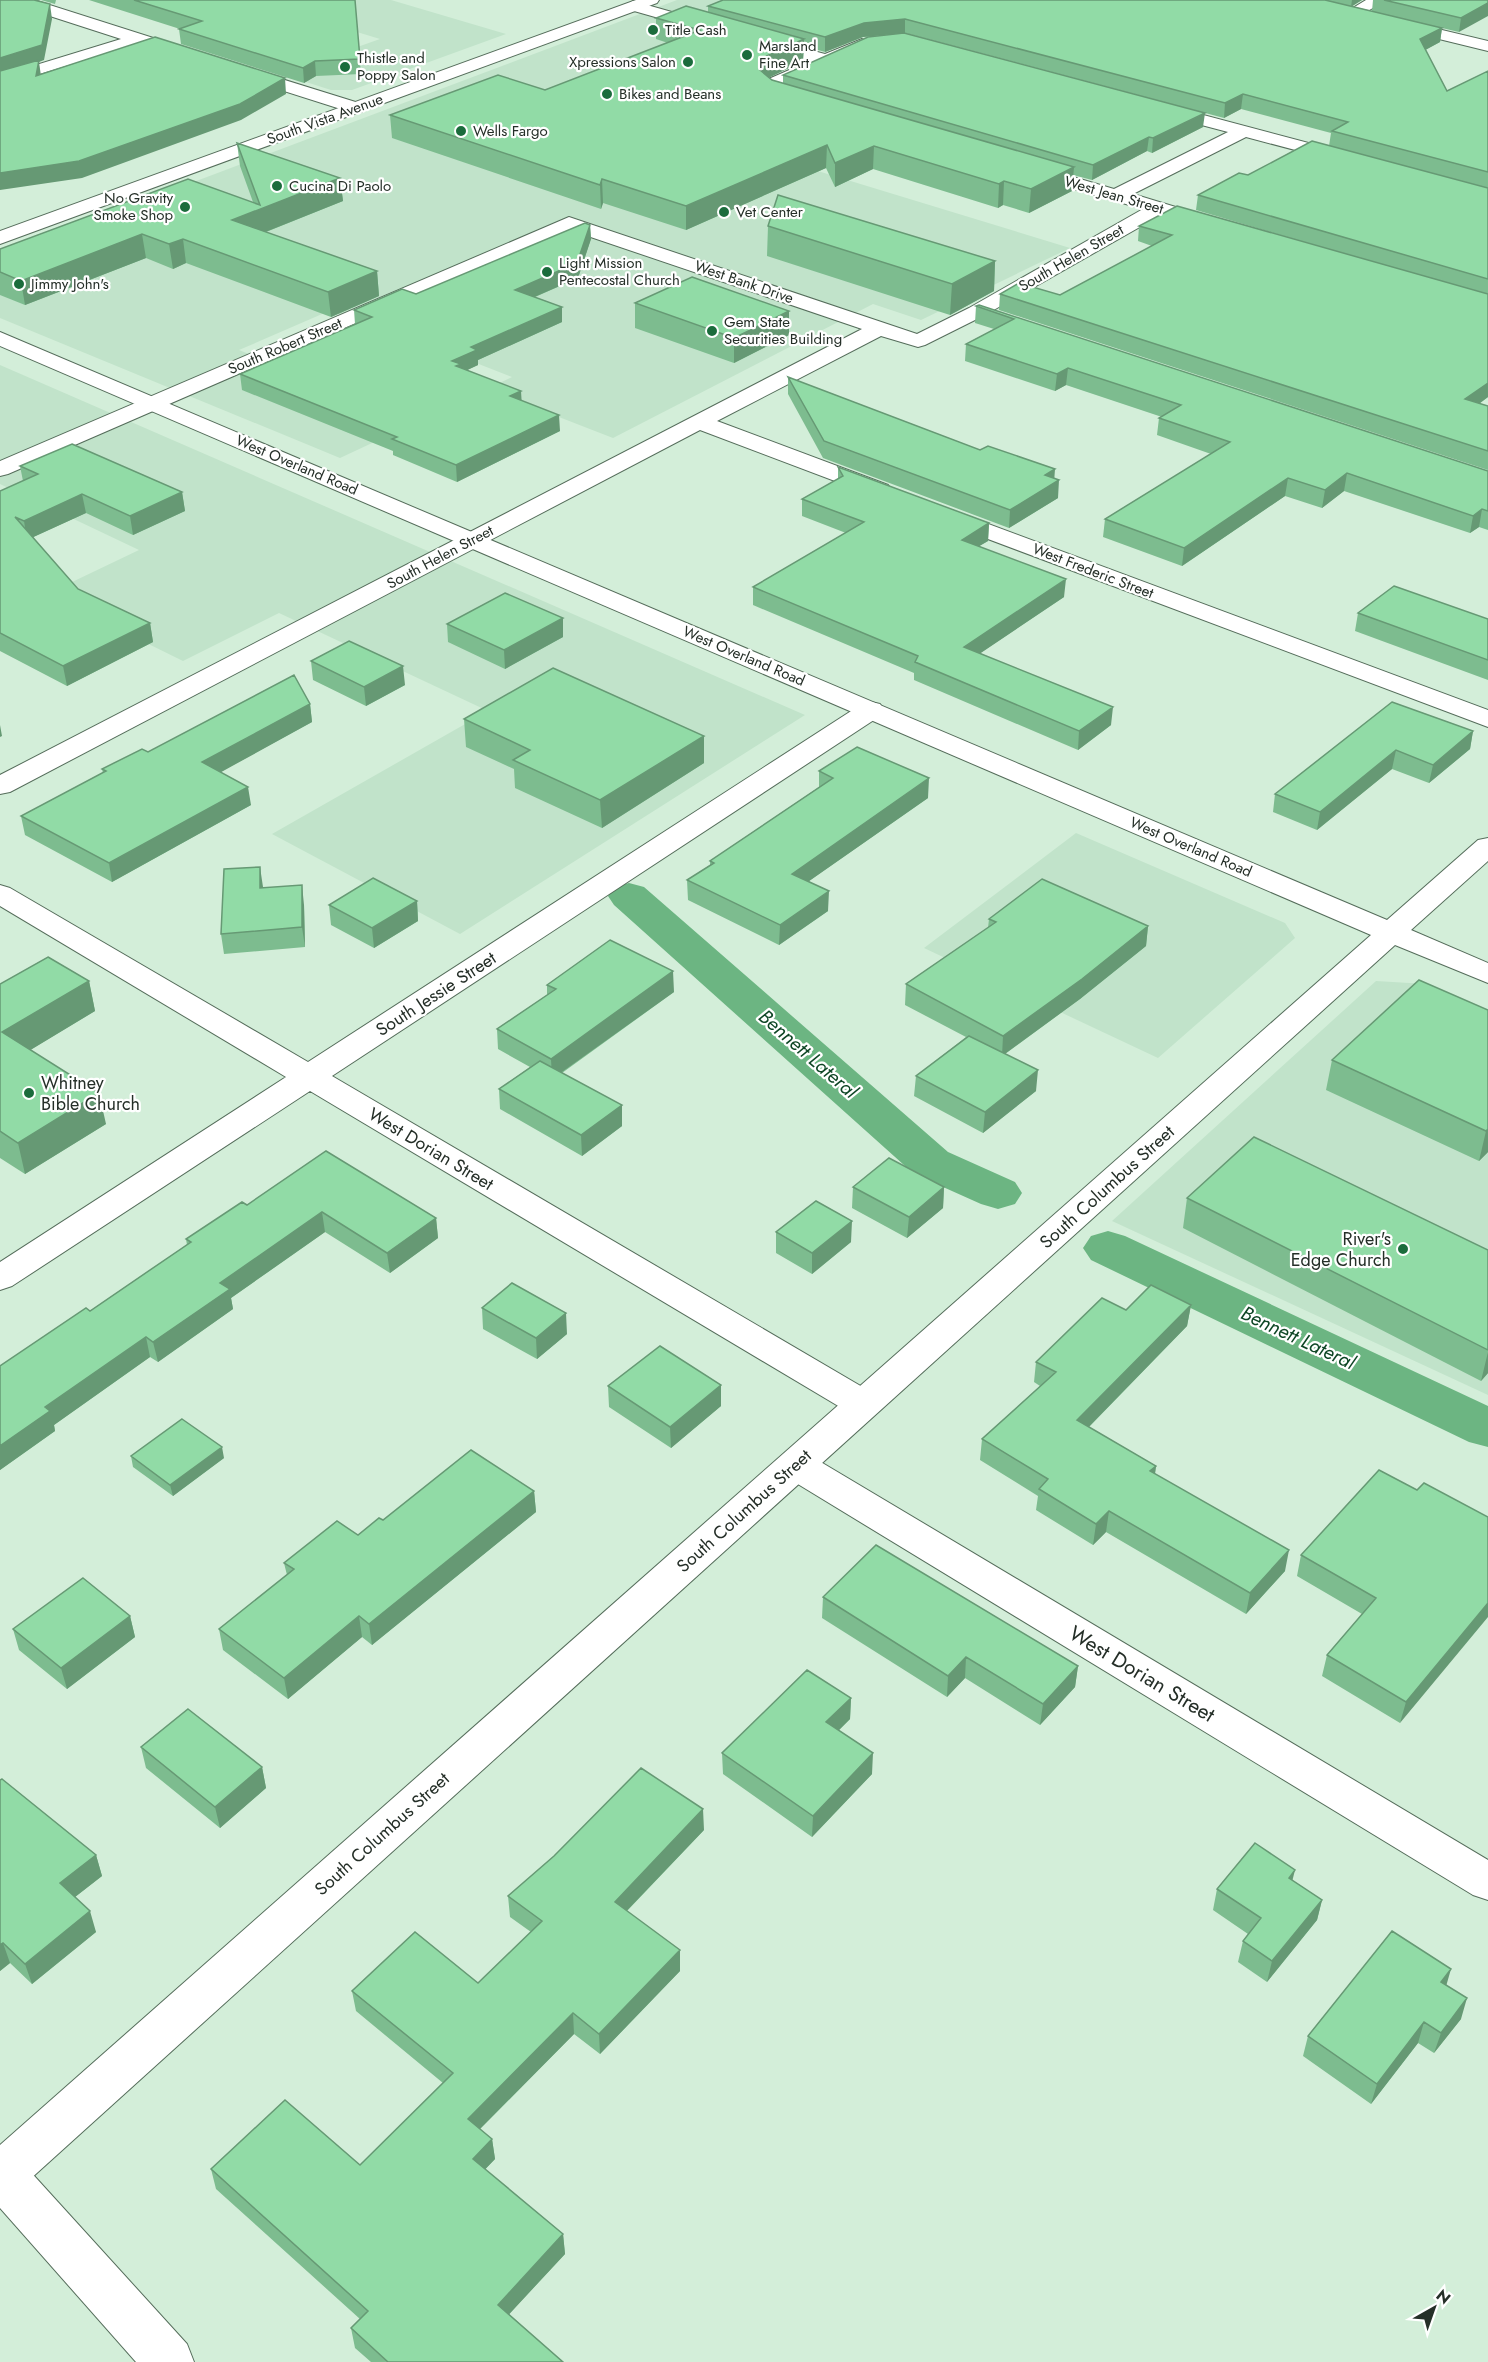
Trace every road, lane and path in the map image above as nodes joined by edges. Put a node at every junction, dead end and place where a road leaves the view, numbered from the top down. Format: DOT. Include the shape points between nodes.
graph roads {
  1 [pos="9,0"];
  2 [pos="651,0"];
  3 [pos="1379,0"];
  4 [pos="633,6"];
  5 [pos="723,31"];
  6 [pos="746,38"];
  7 [pos="138,39"];
  8 [pos="884,40"];
  9 [pos="1488,46"];
  10 [pos="203,59"];
  11 [pos="826,60"];
  12 [pos="225,66"];
  13 [pos="0,81"];
  14 [pos="1143,104"];
  15 [pos="356,108"];
  16 [pos="823,110"];
  17 [pos="1245,131"];
  18 [pos="1361,162"];
  19 [pos="1014,166"];
  20 [pos="1115,196"];
  21 [pos="1159,208"];
  22 [pos="69,213"];
  23 [pos="1193,218"];
  24 [pos="0,220"];
  25 [pos="569,224"];
  26 [pos="0,238"];
  27 [pos="976,312"];
  28 [pos="999,319"];
  29 [pos="880,328"];
  30 [pos="0,338"];
  31 [pos="918,341"];
  32 [pos="153,403"];
  33 [pos="699,422"];
  34 [pos="0,469"];
  35 [pos="473,540"];
  36 [pos="871,710"];
  37 [pos="1488,719"];
  38 [pos="0,786"];
  39 [pos="1488,846"];
  40 [pos="0,894"];
  41 [pos="1391,933"];
  42 [pos="1488,974"];
  43 [pos="309,1077"];
  44 [pos="0,1278"];
  45 [pos="863,1404"];
  46 [pos="795,1465"];
  47 [pos="1488,1882"];
  48 [pos="0,2174"];
  49 [pos="169,2362"];
  1 -- 7 [label="street"];
  2 -- 4 [label="street, South Vista Avenue"];
  3 -- 9 [label="street" via="1345,12"];
  4 -- 5 [label="street"];
  4 -- 15 [label="street, South Vista Avenue"];
  6 -- 11 [label="street"];
  7 -- 10 [label="street"];
  7 -- 13 [label="street"];
  8 -- 11 [label="street"];
  11 -- 16 [label="street" via="770,85 778,96"];
  12 -- 15 [label="street"];
  14 -- 17 [label="street"];
  15 -- 22 [label="street, South Vista Avenue"];
  17 -- 18 [label="street"];
  17 -- 20 [label="street, South Helen Street"];
  19 -- 20 [label="street, West Jean Street"];
  20 -- 21 [label="street, West Jean Street"];
  21 -- 23 [label="street, West Jean Street"];
  21 -- 27 [label="street, South Helen Street"];
  22 -- 24 [label="street"];
  22 -- 26 [label="street, South Vista Avenue"];
  25 -- 29 [label="street, West Bank Drive"];
  25 -- 32 [label="street, South Robert Street"];
  27 -- 28 [label="street"];
  27 -- 31 [label="street, South Helen Street"];
  29 -- 31 [label="street, West Bank Drive"];
  29 -- 33 [label="street, South Helen Street"];
  30 -- 32 [label="street, West Overland Road"];
  32 -- 34 [label="street, South Robert Street"];
  32 -- 35 [label="street, West Overland Road"];
  33 -- 35 [label="street, South Helen Street"];
  33 -- 37 [label="street, West Frederic Street"];
  35 -- 36 [label="street, West Overland Road"];
  35 -- 38 [label="street, South Helen Street"];
  36 -- 41 [label="street, West Overland Road"];
  36 -- 43 [label="street, South Jessie Street"];
  39 -- 41 [label="street, South Columbus Street"];
  40 -- 43 [label="street, West Dorian Street"];
  41 -- 42 [label="street, West Overland Road"];
  41 -- 45 [label="street, South Columbus Street"];
  43 -- 44 [label="street, South Jessie Street"];
  43 -- 45 [label="street, West Dorian Street"];
  45 -- 46 [label="street, South Columbus Street"];
  46 -- 47 [label="street, West Dorian Street"];
  46 -- 48 [label="street, South Columbus Street"];
  48 -- 49 [label="street"];
}
